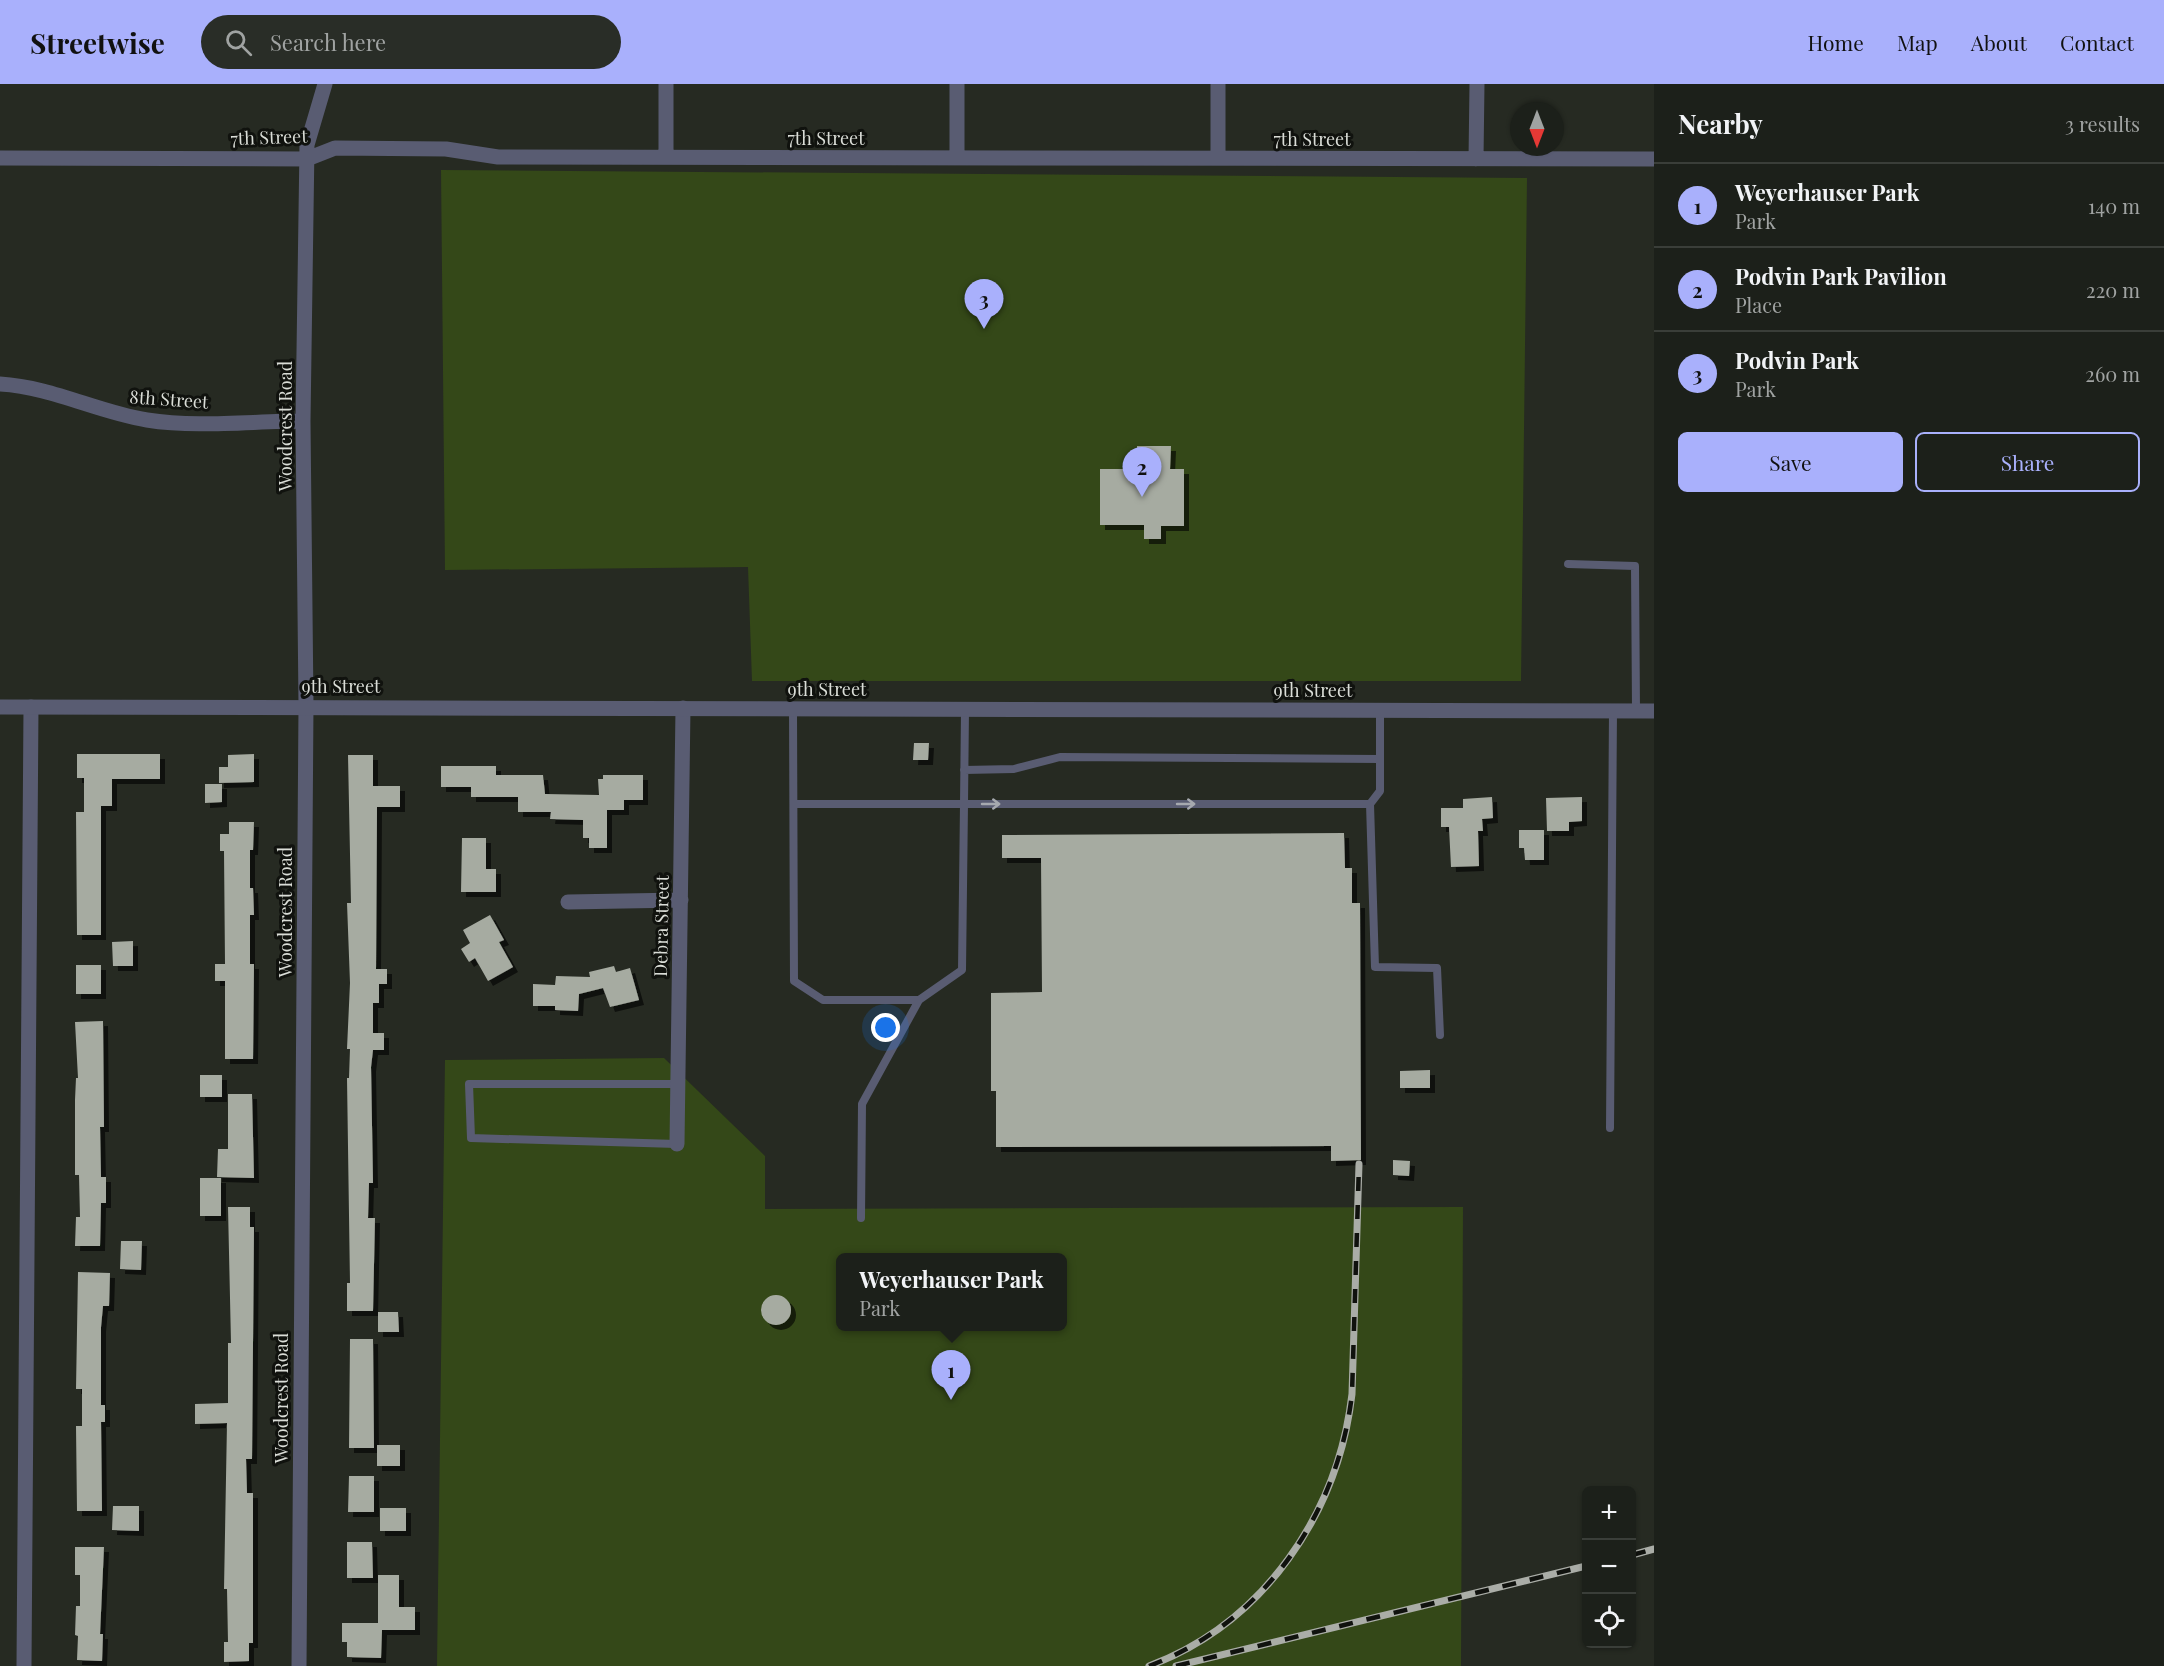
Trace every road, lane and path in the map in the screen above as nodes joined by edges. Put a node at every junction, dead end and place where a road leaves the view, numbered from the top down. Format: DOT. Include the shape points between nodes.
graph roads {
  1 [pos="325,84"];
  2 [pos="666,84"];
  3 [pos="957,84"];
  4 [pos="1218,84"];
  5 [pos="1477,84"];
  6 [pos="0,158"];
  7 [pos="666,158"];
  8 [pos="957,158"];
  9 [pos="1218,158"];
  10 [pos="307,159"];
  11 [pos="1476,159"];
  12 [pos="1654,159"];
  13 [pos="0,384"];
  14 [pos="303,421"];
  15 [pos="1568,564"];
  16 [pos="306,705"];
  17 [pos="0,707"];
  18 [pos="31,707"];
  19 [pos="683,708"];
  20 [pos="793,709"];
  21 [pos="965,710"];
  22 [pos="1380,710"];
  23 [pos="1613,711"];
  24 [pos="1636,711"];
  25 [pos="1654,711"];
  26 [pos="1380,759"];
  27 [pos="964,770"];
  28 [pos="794,804"];
  29 [pos="964,804"];
  30 [pos="1370,804"];
  31 [pos="681,900"];
  32 [pos="568,902"];
  33 [pos="920,1000"];
  34 [pos="1440,1035"];
  35 [pos="678,1084"];
  36 [pos="1610,1128"];
  37 [pos="677,1144"];
  38 [pos="861,1218"];
  39 [pos="24,1666"];
  40 [pos="299,1666"];
  1 -- 10 [label="street, Woodcrest Road" via="307,145"];
  2 -- 7 [label="street"];
  3 -- 8 [label="street"];
  4 -- 9 [label="street"];
  5 -- 11 [label="street"];
  6 -- 10 [label="street, 7th Street"];
  7 -- 8 [label="street, 7th Street"];
  7 -- 10 [label="street, 7th Street" via="498,157 446,149 335,148"];
  8 -- 9 [label="street, 7th Street"];
  9 -- 11 [label="street, 7th Street"];
  10 -- 14 [label="street, Woodcrest Road"];
  11 -- 12 [label="street, 7th Street"];
  13 -- 14 [label="street, 8th Street" via="37,389 149,420"];
  14 -- 16 [label="street, Woodcrest Road"];
  15 -- 24 [label="lane" via="1635,566"];
  16 -- 18 [label="street, 9th Street"];
  16 -- 19 [label="street, 9th Street"];
  16 -- 40 [label="street, Woodcrest Road"];
  17 -- 18 [label="street, 9th Street"];
  18 -- 39 [label="street"];
  19 -- 20 [label="street, 9th Street"];
  19 -- 31 [label="street, Debra Street"];
  20 -- 21 [label="street, 9th Street"];
  20 -- 28 [label="lane"];
  21 -- 22 [label="street, 9th Street"];
  21 -- 27 [label="lane"];
  22 -- 23 [label="street, 9th Street"];
  22 -- 26 [label="lane"];
  23 -- 24 [label="street, 9th Street"];
  23 -- 36 [label="lane"];
  24 -- 25 [label="street, 9th Street"];
  26 -- 27 [label="lane" via="1060,758 1014,769"];
  26 -- 30 [label="lane" via="1380,791"];
  27 -- 29 [label="lane"];
  28 -- 29 [label="lane"];
  28 -- 33 [label="lane" via="794,981 823,1000"];
  29 -- 30 [label="lane, one-way"];
  29 -- 33 [label="lane" via="962,970"];
  30 -- 34 [label="lane" via="1375,967 1437,968"];
  31 -- 32 [label="street"];
  31 -- 35 [label="street, Debra Street"];
  33 -- 38 [label="lane" via="862,1104"];
  35 -- 37 [label="street, Debra Street"];
  35 -- 37 [label="lane" via="469,1084 471,1138"];
}
